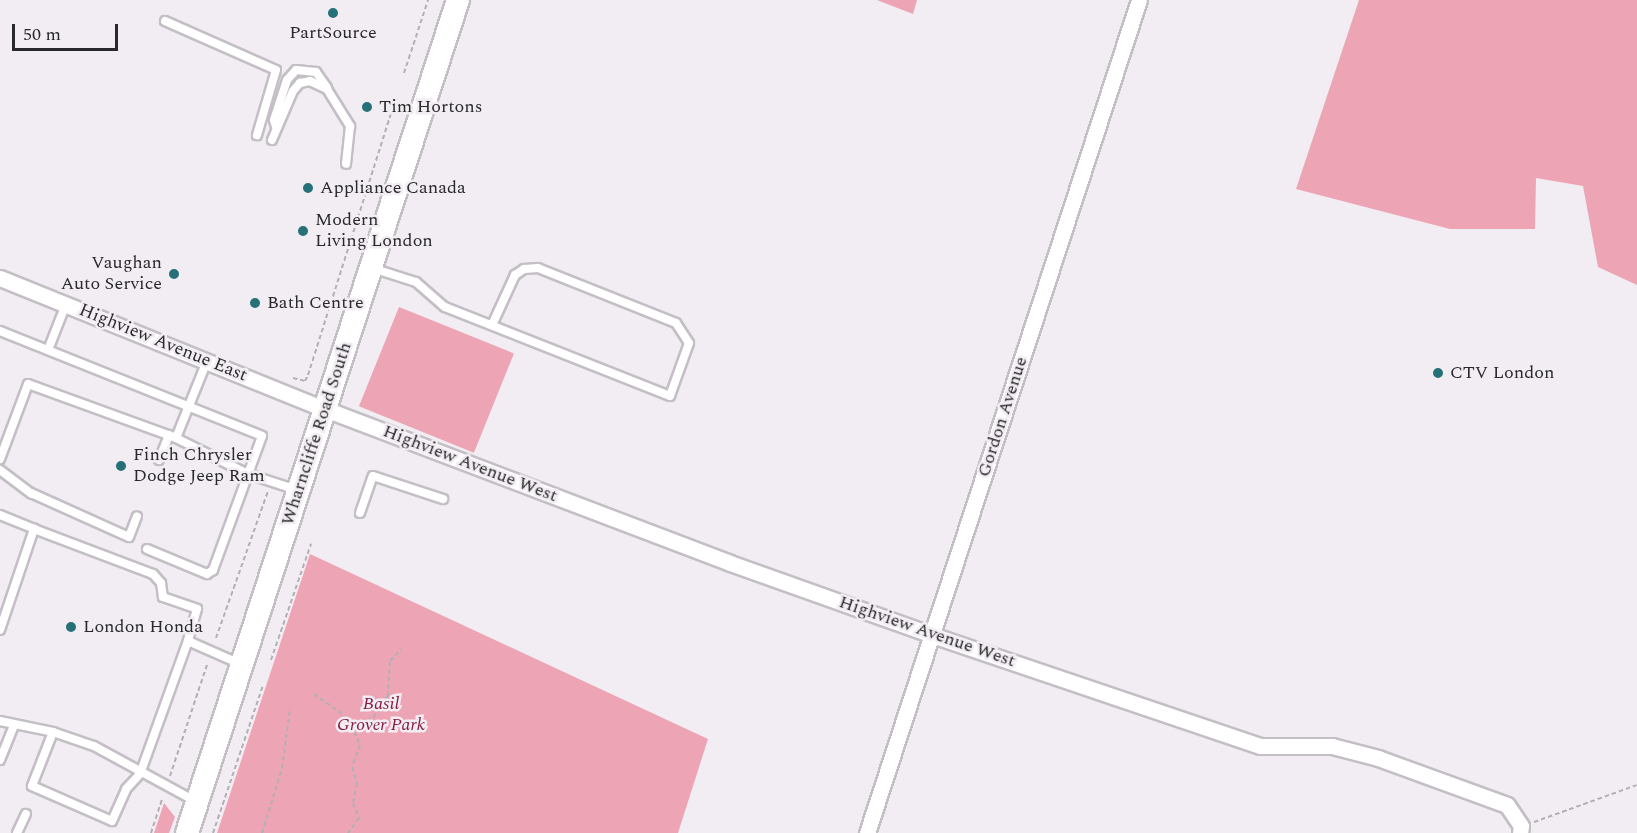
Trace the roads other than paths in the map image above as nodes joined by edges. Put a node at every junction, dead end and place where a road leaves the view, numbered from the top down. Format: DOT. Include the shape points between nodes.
graph roads {
  1 [pos="458,0"];
  2 [pos="1139,0"];
  3 [pos="165,21"];
  4 [pos="327,89"];
  5 [pos="276,127"];
  6 [pos="256,135"];
  7 [pos="272,140"];
  8 [pos="346,164"];
  9 [pos="371,268"];
  10 [pos="0,278"];
  11 [pos="66,304"];
  12 [pos="492,325"];
  13 [pos="0,331"];
  14 [pos="48,350"];
  15 [pos="207,361"];
  16 [pos="188,406"];
  17 [pos="325,409"];
  18 [pos="172,437"];
  19 [pos="0,459"];
  20 [pos="159,460"];
  21 [pos="0,470"];
  22 [pos="248,474"];
  23 [pos="298,490"];
  24 [pos="443,499"];
  25 [pos="360,513"];
  26 [pos="0,515"];
  27 [pos="137,516"];
  28 [pos="34,529"];
  29 [pos="147,549"];
  30 [pos="0,630"];
  31 [pos="932,634"];
  32 [pos="188,641"];
  33 [pos="242,664"];
  34 [pos="0,721"];
  35 [pos="14,725"];
  36 [pos="53,732"];
  37 [pos="0,760"];
  38 [pos="140,774"];
  39 [pos="197,802"];
  40 [pos="26,814"];
  41 [pos="1526,828"];
  42 [pos="17,833"];
  43 [pos="187,833"];
  44 [pos="867,833"];
  1 -- 9 [label="main road, Wharncliffe Road South"];
  2 -- 31 [label="street, Gordon Avenue"];
  3 -- 6 [label="lane" via="276,70"];
  4 -- 5 [label="lane" via="310,81 300,83"];
  4 -- 5 [label="lane" via="316,72 296,70 287,80 274,120"];
  4 -- 8 [label="lane" via="350,126"];
  5 -- 7 [label="lane"];
  9 -- 12 [label="lane" via="416,282 434,301"];
  9 -- 17 [label="main road, Wharncliffe Road South"];
  10 -- 11 [label="street, Highview Avenue East"];
  11 -- 14 [label="lane"];
  11 -- 15 [label="street, Highview Avenue East"];
  12 -- 12 [label="lane" via="670,396 689,343 676,323 538,268 524,269 515,275"];
  13 -- 14 [label="lane"];
  14 -- 16 [label="lane"];
  15 -- 16 [label="lane"];
  15 -- 17 [label="street, Highview Avenue East"];
  16 -- 18 [label="lane"];
  16 -- 22 [label="lane" via="262,436"];
  17 -- 23 [label="main road, Wharncliffe Road South"];
  17 -- 31 [label="street, Highview Avenue West" via="719,559"];
  18 -- 19 [label="lane" via="28,384"];
  18 -- 20 [label="lane"];
  18 -- 22 [label="lane"];
  21 -- 27 [label="lane" via="31,493 129,537"];
  22 -- 23 [label="lane"];
  22 -- 29 [label="lane" via="213,570 207,574"];
  23 -- 33 [label="main road, Wharncliffe Road South"];
  24 -- 25 [label="lane" via="373,476"];
  26 -- 28 [label="lane"];
  28 -- 30 [label="lane"];
  28 -- 32 [label="lane" via="153,574 161,583 163,597 197,609"];
  31 -- 41 [label="street, Highview Avenue West" via="1260,746 1332,746 1378,758 1507,805"];
  31 -- 44 [label="street, Gordon Avenue"];
  32 -- 33 [label="lane"];
  32 -- 38 [label="lane"];
  33 -- 39 [label="main road, Wharncliffe Road South"];
  34 -- 35 [label="lane"];
  35 -- 36 [label="lane"];
  35 -- 37 [label="lane"];
  36 -- 38 [label="lane" via="107,752"];
  36 -- 38 [label="lane" via="32,786 112,821 126,789"];
  38 -- 39 [label="lane"];
  39 -- 43 [label="main road, Wharncliffe Road South"];
  40 -- 42 [label="lane"];
}
